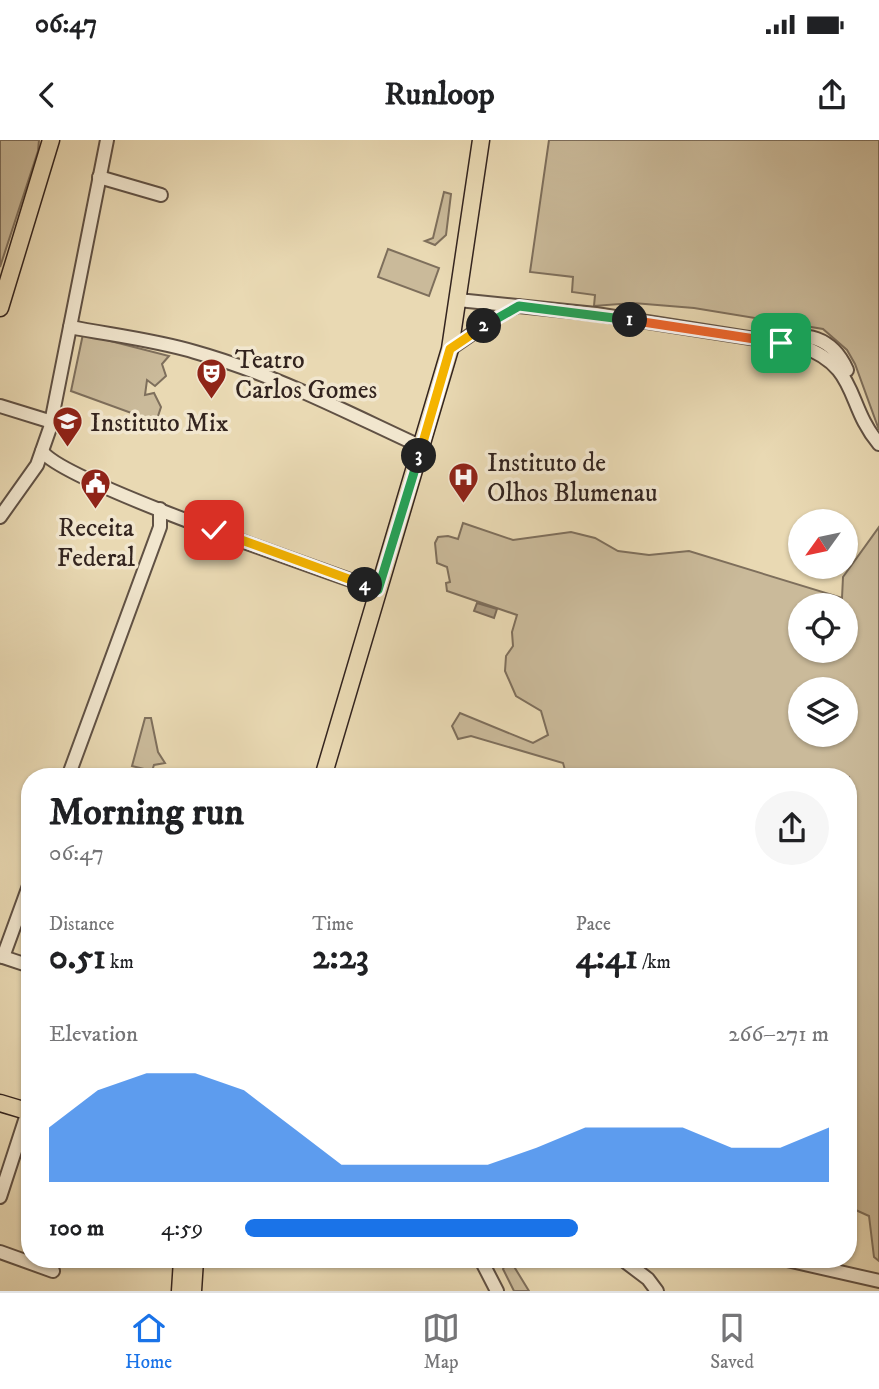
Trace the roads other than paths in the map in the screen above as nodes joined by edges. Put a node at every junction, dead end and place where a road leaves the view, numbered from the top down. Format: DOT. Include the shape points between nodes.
graph roads {
  1 [pos="51,140"];
  2 [pos="107,140"];
  3 [pos="481,140"];
  4 [pos="99,177"];
  5 [pos="161,195"];
  6 [pos="458,300"];
  7 [pos="519,306"];
  8 [pos="0,308"];
  9 [pos="70,327"];
  10 [pos="450,349"];
  11 [pos="0,406"];
  12 [pos="52,422"];
  13 [pos="879,444"];
  14 [pos="422,447"];
  15 [pos="42,452"];
  16 [pos="37,465"];
  17 [pos="57,466"];
  18 [pos="160,509"];
  19 [pos="173,514"];
  20 [pos="0,517"];
  21 [pos="160,527"];
  22 [pos="378,590"];
  23 [pos="71,768"];
  24 [pos="326,768"];
  25 [pos="21,906"];
  26 [pos="1,956"];
  27 [pos="21,963"];
  28 [pos="0,1103"];
  29 [pos="21,1110"];
  30 [pos="21,1135"];
  31 [pos="0,1197"];
  32 [pos="0,1252"];
  33 [pos="21,1260"];
  34 [pos="45,1268"];
  35 [pos="181,1268"];
  36 [pos="194,1268"];
  37 [pos="485,1268"];
  38 [pos="634,1268"];
  39 [pos="822,1268"];
  40 [pos="53,1271"];
  41 [pos="879,1281"];
  42 [pos="180,1291"];
  43 [pos="192,1291"];
  44 [pos="497,1291"];
  45 [pos="657,1291"];
  1 -- 8 [label="main road"];
  2 -- 4 [label="street"];
  3 -- 6 [label="main road"];
  4 -- 5 [label="street"];
  4 -- 9 [label="street"];
  6 -- 7 [label="street"];
  6 -- 10 [label="main road"];
  7 -- 10 [label="street"];
  7 -- 13 [label="street" via="801,346 835,364 866,428"];
  9 -- 12 [label="street"];
  9 -- 14 [label="street" via="219,359"];
  10 -- 14 [label="main road"];
  11 -- 12 [label="street"];
  12 -- 15 [label="street"];
  14 -- 22 [label="main road"];
  15 -- 16 [label="street"];
  15 -- 17 [label="street"];
  16 -- 17 [label="street"];
  16 -- 20 [label="street"];
  17 -- 18 [label="street"];
  18 -- 19 [label="street"];
  18 -- 21 [label="street"];
  19 -- 21 [label="street"];
  19 -- 22 [label="street"];
  21 -- 23 [label="street"];
  22 -- 24 [label="main road"];
  25 -- 26 [label="street"];
  26 -- 27 [label="street"];
  28 -- 29 [label="main road"];
  30 -- 31 [label="street"];
  32 -- 33 [label="street"];
  34 -- 40 [label="street"];
  35 -- 42 [label="main road"];
  36 -- 43 [label="main road"];
  37 -- 44 [label="street"];
  38 -- 45 [label="street"];
  39 -- 41 [label="street"];
}
